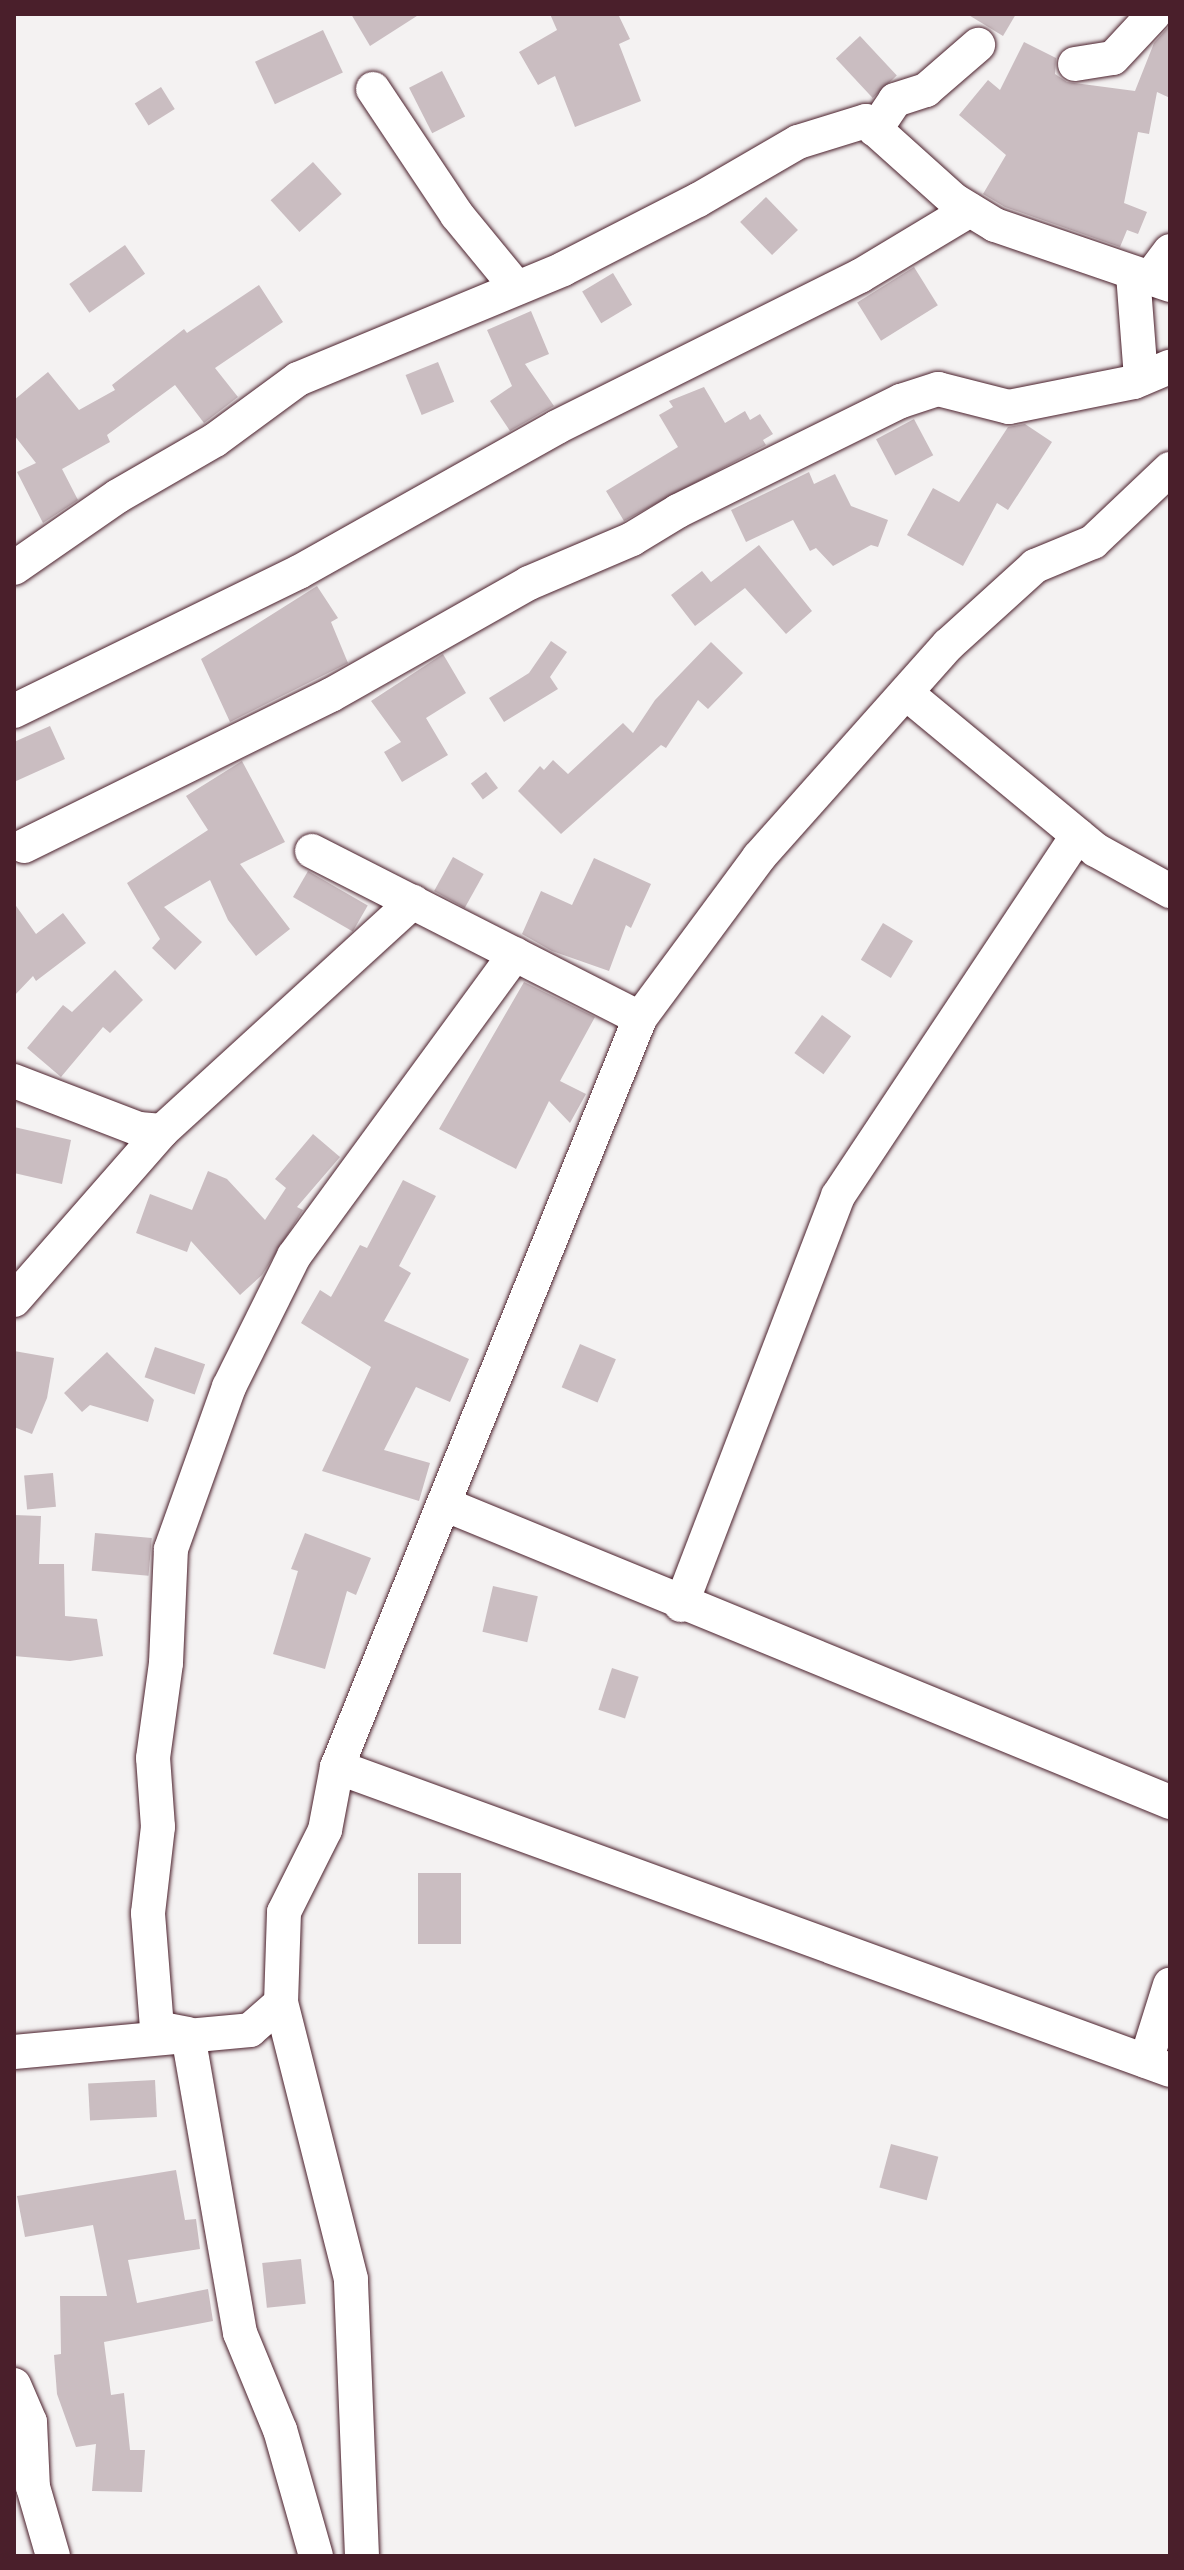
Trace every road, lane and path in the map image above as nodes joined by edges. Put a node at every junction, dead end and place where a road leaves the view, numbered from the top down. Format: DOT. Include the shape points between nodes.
graph roads {
  1 [pos="1154,14"];
  2 [pos="978,45"];
  3 [pos="1075,64"];
  4 [pos="373,89"];
  5 [pos="875,130"];
  6 [pos="970,210"];
  7 [pos="1170,251"];
  8 [pos="1150,279"];
  9 [pos="517,288"];
  10 [pos="1160,376"];
  11 [pos="1170,469"];
  12 [pos="14,568"];
  13 [pos="906,693"];
  14 [pos="14,711"];
  15 [pos="1078,835"];
  16 [pos="24,846"];
  17 [pos="312,851"];
  18 [pos="1170,891"];
  19 [pos="413,902"];
  20 [pos="515,954"];
  21 [pos="640,1018"];
  22 [pos="14,1081"];
  23 [pos="162,1131"];
  24 [pos="14,1300"];
  25 [pos="444,1504"];
  26 [pos="681,1605"];
  27 [pos="337,1767"];
  28 [pos="1170,1802"];
  29 [pos="1170,1985"];
  30 [pos="281,2003"];
  31 [pos="188,2034"];
  32 [pos="14,2052"];
  33 [pos="1158,2066"];
  34 [pos="14,2385"];
  35 [pos="53,2556"];
  36 [pos="316,2556"];
  37 [pos="362,2556"];
  1 -- 3 [label="street" via="1113,58"];
  2 -- 5 [label="street" via="926,90 895,100"];
  4 -- 9 [label="street" via="457,215"];
  5 -- 6 [label="street"];
  5 -- 9 [label="street" via="866,121 798,142 698,200"];
  6 -- 8 [label="street" via="995,225"];
  6 -- 14 [label="street" via="846,284 557,427 299,572"];
  7 -- 8 [label="street"];
  8 -- 10 [label="street"];
  9 -- 12 [label="street" via="298,379 215,440 118,496"];
  10 -- 16 [label="street" via="1009,407 938,389 901,401 632,539 529,583 343,689"];
  11 -- 13 [label="street" via="1093,542 1035,566 948,645"];
  13 -- 15 [label="street"];
  13 -- 21 [label="street" via="759,857"];
  15 -- 18 [label="street"];
  15 -- 26 [label="street" via="838,1196"];
  17 -- 19 [label="street"];
  19 -- 20 [label="street"];
  19 -- 23 [label="street"];
  20 -- 21 [label="street"];
  20 -- 31 [label="street" via="294,1256 229,1387 171,1549 166,1663 153,1758 158,1827 148,1913 157,2028"];
  21 -- 25 [label="street"];
  22 -- 23 [label="street" via="139,1129"];
  23 -- 24 [label="street"];
  25 -- 26 [label="street"];
  25 -- 27 [label="street"];
  26 -- 28 [label="street"];
  27 -- 30 [label="street" via="325,1830 284,1912"];
  27 -- 33 [label="street"];
  29 -- 33 [label="street"];
  30 -- 31 [label="street" via="250,2030"];
  30 -- 37 [label="street" via="351,2279"];
  31 -- 32 [label="street"];
  31 -- 36 [label="street" via="240,2333 280,2430"];
  34 -- 35 [label="street" via="30,2422 33,2487"];
}
